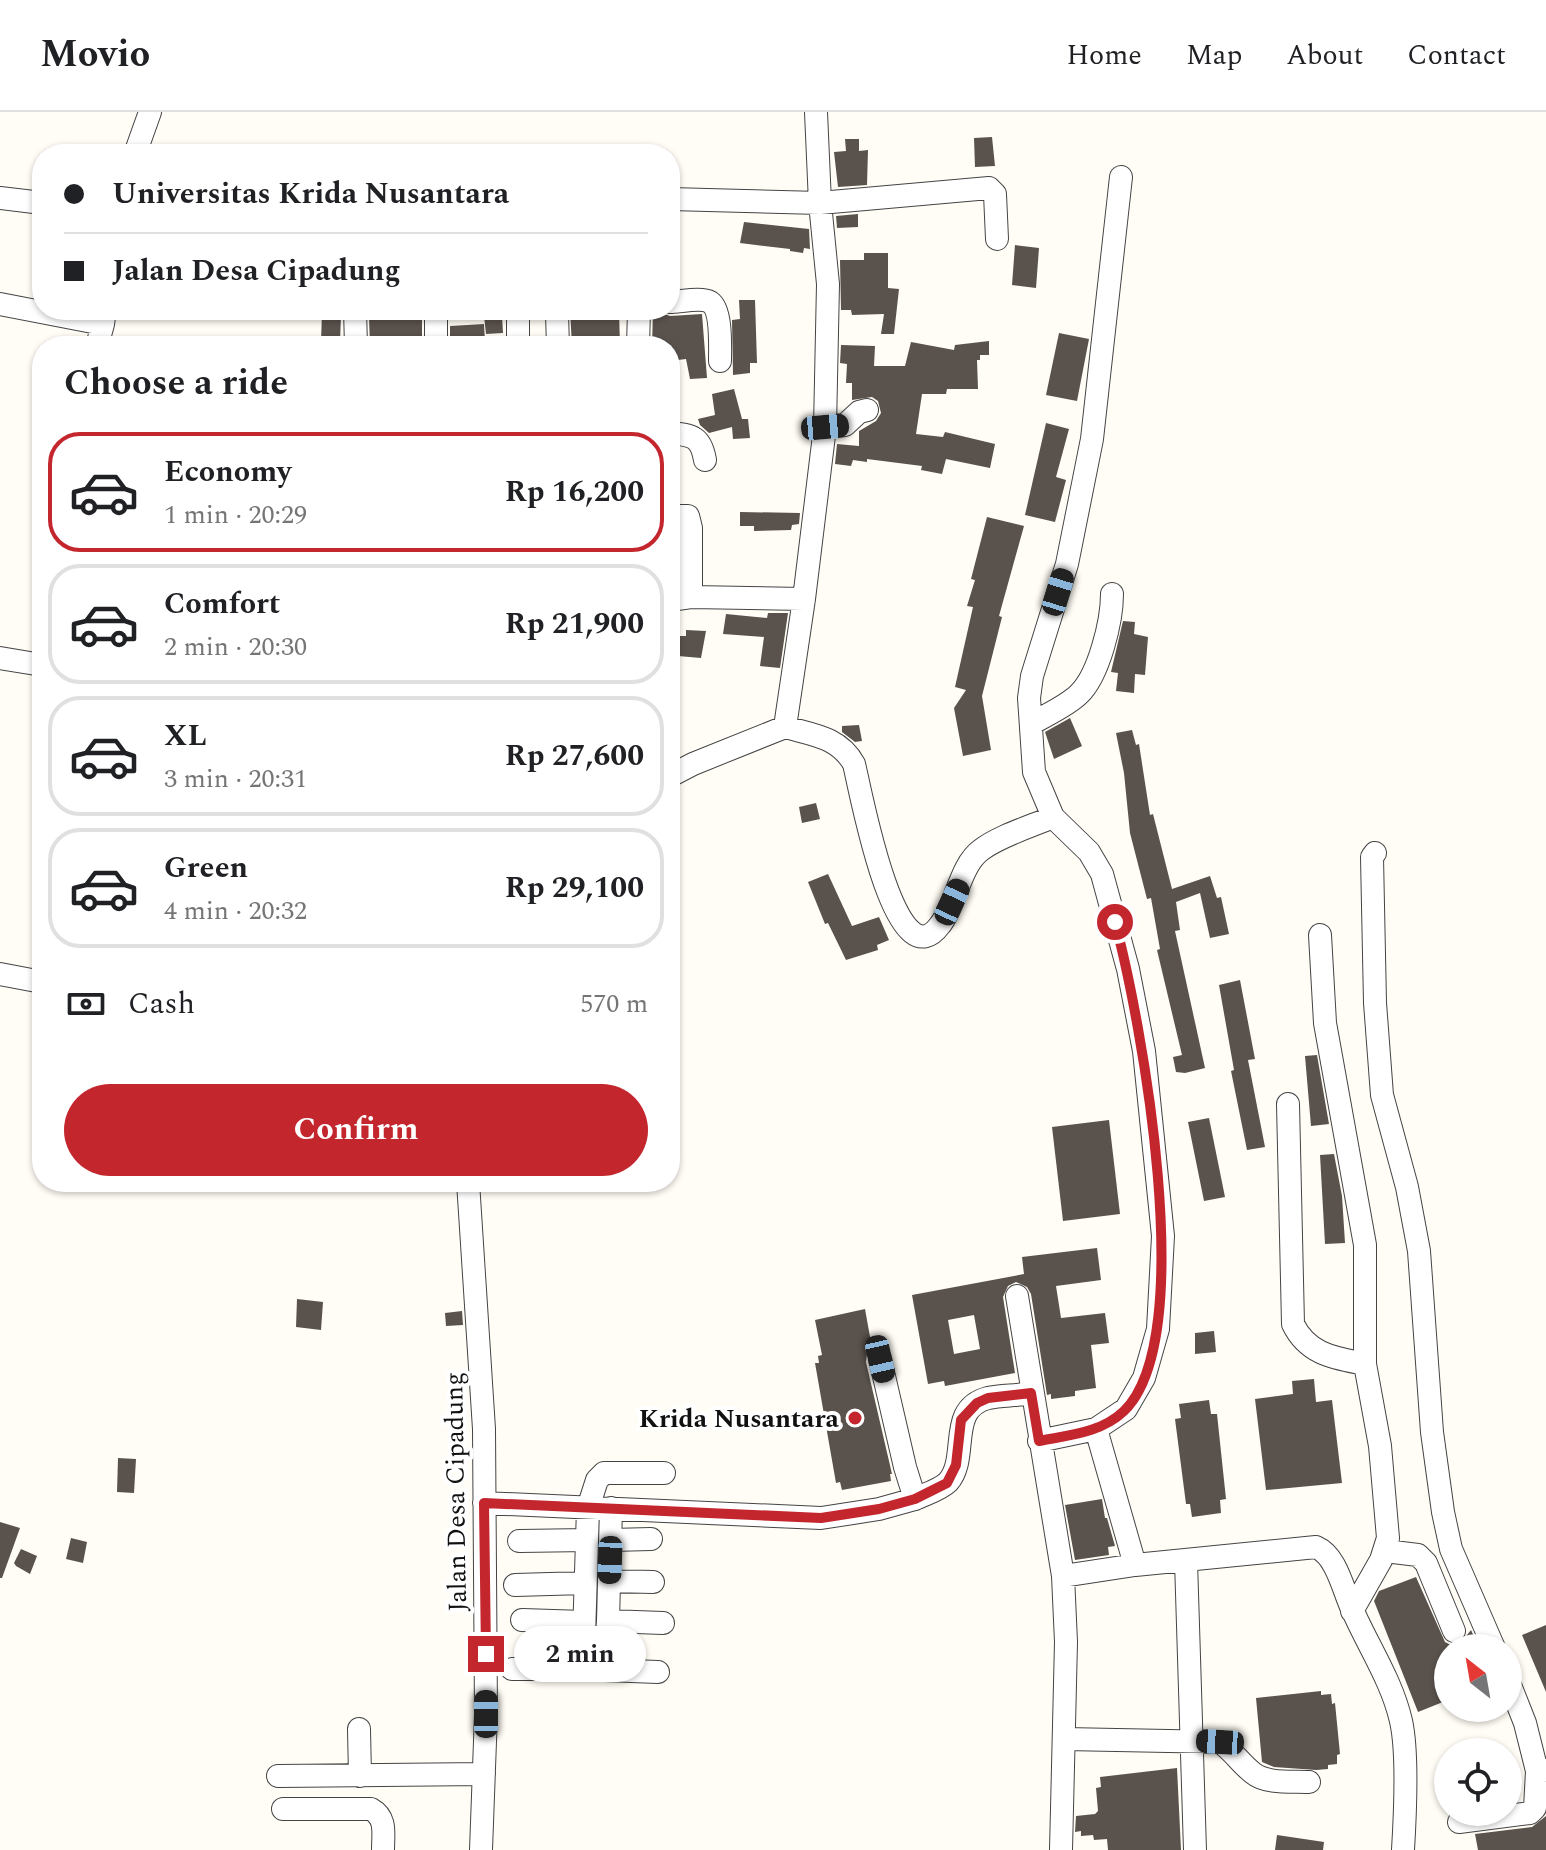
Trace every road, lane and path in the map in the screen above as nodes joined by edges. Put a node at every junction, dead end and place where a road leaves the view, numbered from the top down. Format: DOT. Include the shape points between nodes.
graph roads {
  1 [pos="150,112"];
  2 [pos="816,112"];
  3 [pos="139,144"];
  4 [pos="1121,177"];
  5 [pos="0,198"];
  6 [pos="680,199"];
  7 [pos="32,202"];
  8 [pos="820,203"];
  9 [pos="997,239"];
  10 [pos="680,301"];
  11 [pos="0,304"];
  12 [pos="32,308"];
  13 [pos="720,361"];
  14 [pos="867,410"];
  15 [pos="825,427"];
  16 [pos="680,436"];
  17 [pos="705,460"];
  18 [pos="680,516"];
  19 [pos="1112,594"];
  20 [pos="680,599"];
  21 [pos="804,599"];
  22 [pos="0,658"];
  23 [pos="32,665"];
  24 [pos="1031,724"];
  25 [pos="785,727"];
  26 [pos="680,771"];
  27 [pos="1053,817"];
  28 [pos="1375,853"];
  29 [pos="1320,935"];
  30 [pos="0,974"];
  31 [pos="32,980"];
  32 [pos="1288,1104"];
  33 [pos="469,1192"];
  34 [pos="1017,1296"];
  35 [pos="880,1359"];
  36 [pos="1365,1364"];
  37 [pos="1031,1393"];
  38 [pos="1096,1429"];
  39 [pos="1039,1441"];
  40 [pos="664,1473"];
  41 [pos="915,1499"];
  42 [pos="484,1503"];
  43 [pos="588,1508"];
  44 [pos="611,1508"];
  45 [pos="651,1539"];
  46 [pos="587,1540"];
  47 [pos="611,1540"];
  48 [pos="519,1541"];
  49 [pos="1385,1551"];
  50 [pos="1186,1561"];
  51 [pos="1135,1565"];
  52 [pos="1063,1576"];
  53 [pos="609,1581"];
  54 [pos="653,1582"];
  55 [pos="585,1583"];
  56 [pos="515,1585"];
  57 [pos="1352,1611"];
  58 [pos="522,1620"];
  59 [pos="608,1621"];
  60 [pos="584,1622"];
  61 [pos="663,1623"];
  62 [pos="1454,1631"];
  63 [pos="1488,1634"];
  64 [pos="512,1669"];
  65 [pos="594,1669"];
  66 [pos="658,1672"];
  67 [pos="1522,1715"];
  68 [pos="359,1729"];
  69 [pos="1065,1739"];
  70 [pos="1190,1741"];
  71 [pos="1542,1770"];
  72 [pos="484,1774"];
  73 [pos="278,1776"];
  74 [pos="360,1776"];
  75 [pos="1309,1782"];
  76 [pos="283,1809"];
  77 [pos="1522,1814"];
  78 [pos="1062,1848"];
  79 [pos="383,1850"];
  80 [pos="481,1850"];
  81 [pos="1195,1850"];
  82 [pos="1403,1850"];
  1 -- 3 [label="street"];
  2 -- 8 [label="street"];
  4 -- 24 [label="street" via="1092,439 1067,564 1032,676"];
  5 -- 7 [label="street"];
  6 -- 8 [label="street"];
  8 -- 9 [label="street" via="989,188 995,194"];
  8 -- 15 [label="street" via="828,284"];
  10 -- 13 [label="street" via="712,303 718,313"];
  11 -- 12 [label="street"];
  14 -- 15 [label="street" via="845,425"];
  15 -- 21 [label="street"];
  16 -- 17 [label="street" via="702,444"];
  18 -- 20 [label="street" via="688,516 691,528"];
  19 -- 24 [label="street" via="1110,619 1088,682 1079,695"];
  20 -- 21 [label="street"];
  21 -- 25 [label="street"];
  22 -- 23 [label="street"];
  24 -- 27 [label="street" via="1034,772"];
  25 -- 26 [label="street"];
  25 -- 27 [label="street" via="826,738 849,755 889,898 915,936 931,935 941,924 978,852"];
  27 -- 38 [label="street" via="1089,852 1102,874 1128,969 1144,1051 1163,1236 1158,1329 1144,1378 1126,1409"];
  28 -- 63 [label="street" via="1375,1003 1382,1095 1419,1251 1443,1512 1451,1549"];
  29 -- 36 [label="street" via="1325,1023 1365,1245"];
  30 -- 31 [label="street"];
  32 -- 36 [label="street" via="1293,1324 1310,1347 1328,1357"];
  33 -- 42 [label="street, Jalan Desa Cipadung"];
  34 -- 37 [label="street"];
  35 -- 41 [label="street"];
  36 -- 49 [label="street" via="1380,1446"];
  37 -- 39 [label="street"];
  37 -- 41 [label="street" via="988,1398 971,1409 961,1420 953,1475 942,1487"];
  38 -- 39 [label="street"];
  38 -- 51 [label="street"];
  39 -- 52 [label="street"];
  40 -- 43 [label="street" via="604,1473"];
  41 -- 44 [label="street" via="821,1518"];
  42 -- 43 [label="street"];
  42 -- 72 [label="street, Jalan Desa Cipadung"];
  43 -- 44 [label="street"];
  43 -- 46 [label="street"];
  44 -- 47 [label="street"];
  45 -- 47 [label="street"];
  46 -- 48 [label="street"];
  46 -- 55 [label="street"];
  47 -- 53 [label="street"];
  49 -- 57 [label="street"];
  49 -- 62 [label="street" via="1418,1555 1426,1563"];
  50 -- 51 [label="street"];
  50 -- 57 [label="street" via="1316,1547 1330,1558"];
  50 -- 70 [label="street"];
  51 -- 52 [label="street"];
  52 -- 69 [label="street"];
  53 -- 54 [label="street"];
  53 -- 59 [label="street"];
  55 -- 56 [label="street"];
  55 -- 60 [label="street"];
  57 -- 82 [label="street" via="1379,1662 1401,1722"];
  58 -- 60 [label="street"];
  59 -- 61 [label="street"];
  59 -- 65 [label="street"];
  60 -- 65 [label="street"];
  64 -- 65 [label="street"];
  65 -- 66 [label="street"];
  67 -- 71 [label="street"];
  68 -- 74 [label="street"];
  69 -- 70 [label="street"];
  69 -- 78 [label="street"];
  70 -- 75 [label="street" via="1220,1742 1265,1779"];
  70 -- 81 [label="street"];
  71 -- 77 [label="street" via="1535,1808"];
  72 -- 74 [label="street"];
  72 -- 80 [label="street, Jalan Desa Cipadung"];
  73 -- 74 [label="street"];
  76 -- 79 [label="street" via="371,1809 383,1819"];
}
